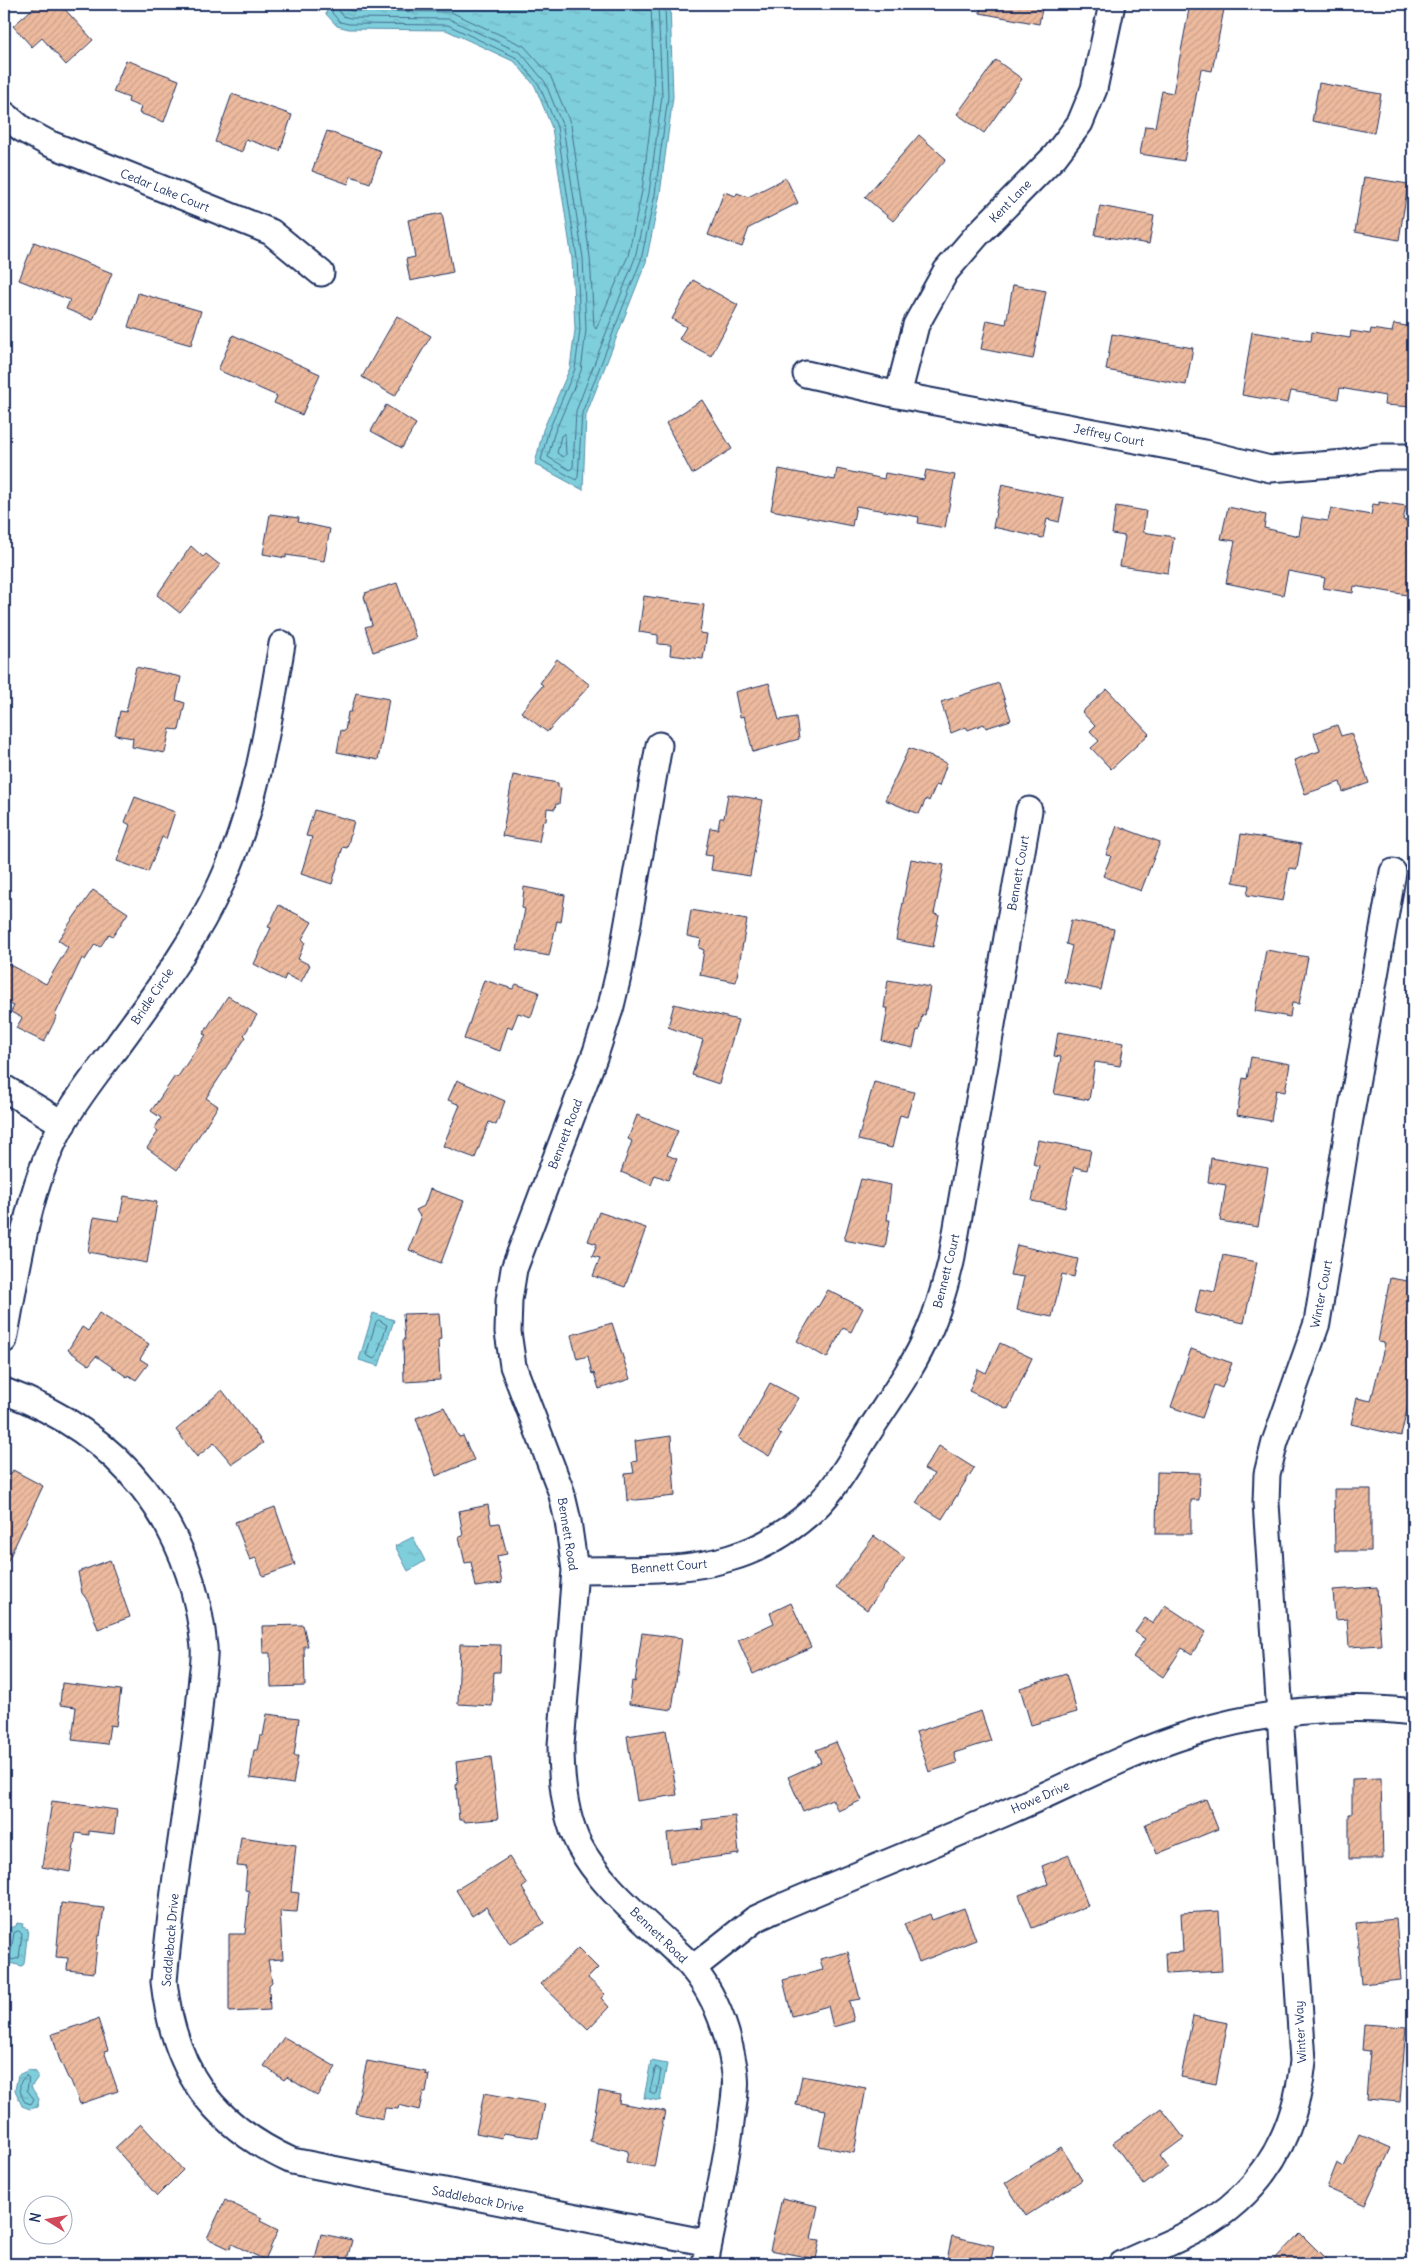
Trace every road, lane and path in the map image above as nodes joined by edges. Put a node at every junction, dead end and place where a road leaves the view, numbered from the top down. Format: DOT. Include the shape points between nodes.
graph roads {
  1 [pos="1112,4"];
  2 [pos="4,114"];
  3 [pos="321,273"];
  4 [pos="806,374"];
  5 [pos="898,395"];
  6 [pos="1413,457"];
  7 [pos="282,644"];
  8 [pos="659,745"];
  9 [pos="1028,810"];
  10 [pos="1393,872"];
  11 [pos="4,1088"];
  12 [pos="63,1124"];
  13 [pos="4,1340"];
  14 [pos="4,1392"];
  15 [pos="575,1570"];
  16 [pos="1413,1712"];
  17 [pos="1280,1713"];
  18 [pos="693,1968"];
  19 [pos="707,2254"];
  20 [pos="1122,2264"];
  1 -- 5 [label="street, Kent Lane" via="1094,89 1080,122 1055,156 946,271 916,325"];
  2 -- 3 [label="street, Cedar Lake Court" via="22,129 48,143 271,232"];
  4 -- 5 [label="street, Jeffrey Court"];
  5 -- 6 [label="street, Jeffrey Court" via="1270,468"];
  7 -- 12 [label="street, Bridle Circle" via="252,801 221,884 201,923"];
  8 -- 15 [label="street, Bennett Road" via="611,1006 514,1269 509,1300 508,1332 513,1366 561,1491"];
  9 -- 15 [label="street, Bennett Court" via="952,1262 929,1332 902,1380 840,1478 815,1508 758,1548 703,1565"];
  10 -- 17 [label="street, Winter Court" via="1317,1323 1267,1474 1266,1504"];
  11 -- 12 [label="street"];
  12 -- 13 [label="street, Bridle Circle" via="33,1198"];
  14 -- 19 [label="street, Saddleback Drive" via="70,1422 123,1464 168,1524 186,1564 197,1601 204,1649 199,1710 164,1982 167,2013 176,2045 204,2096 242,2133 266,2150 292,2161"];
  15 -- 18 [label="street, Bennett Road" via="560,1745 567,1812 579,1845 597,1872"];
  16 -- 17 [label="street, Howe Drive" via="1360,1709"];
  17 -- 18 [label="street, Howe Drive" via="1192,1733 1158,1746 779,1908 755,1919"];
  17 -- 20 [label="street, Winter Way" via="1303,2061 1294,2114 1264,2172 1245,2194 1198,2228"];
  18 -- 19 [label="street, Bennett Road" via="718,2007 735,2068 727,2153"];
}
